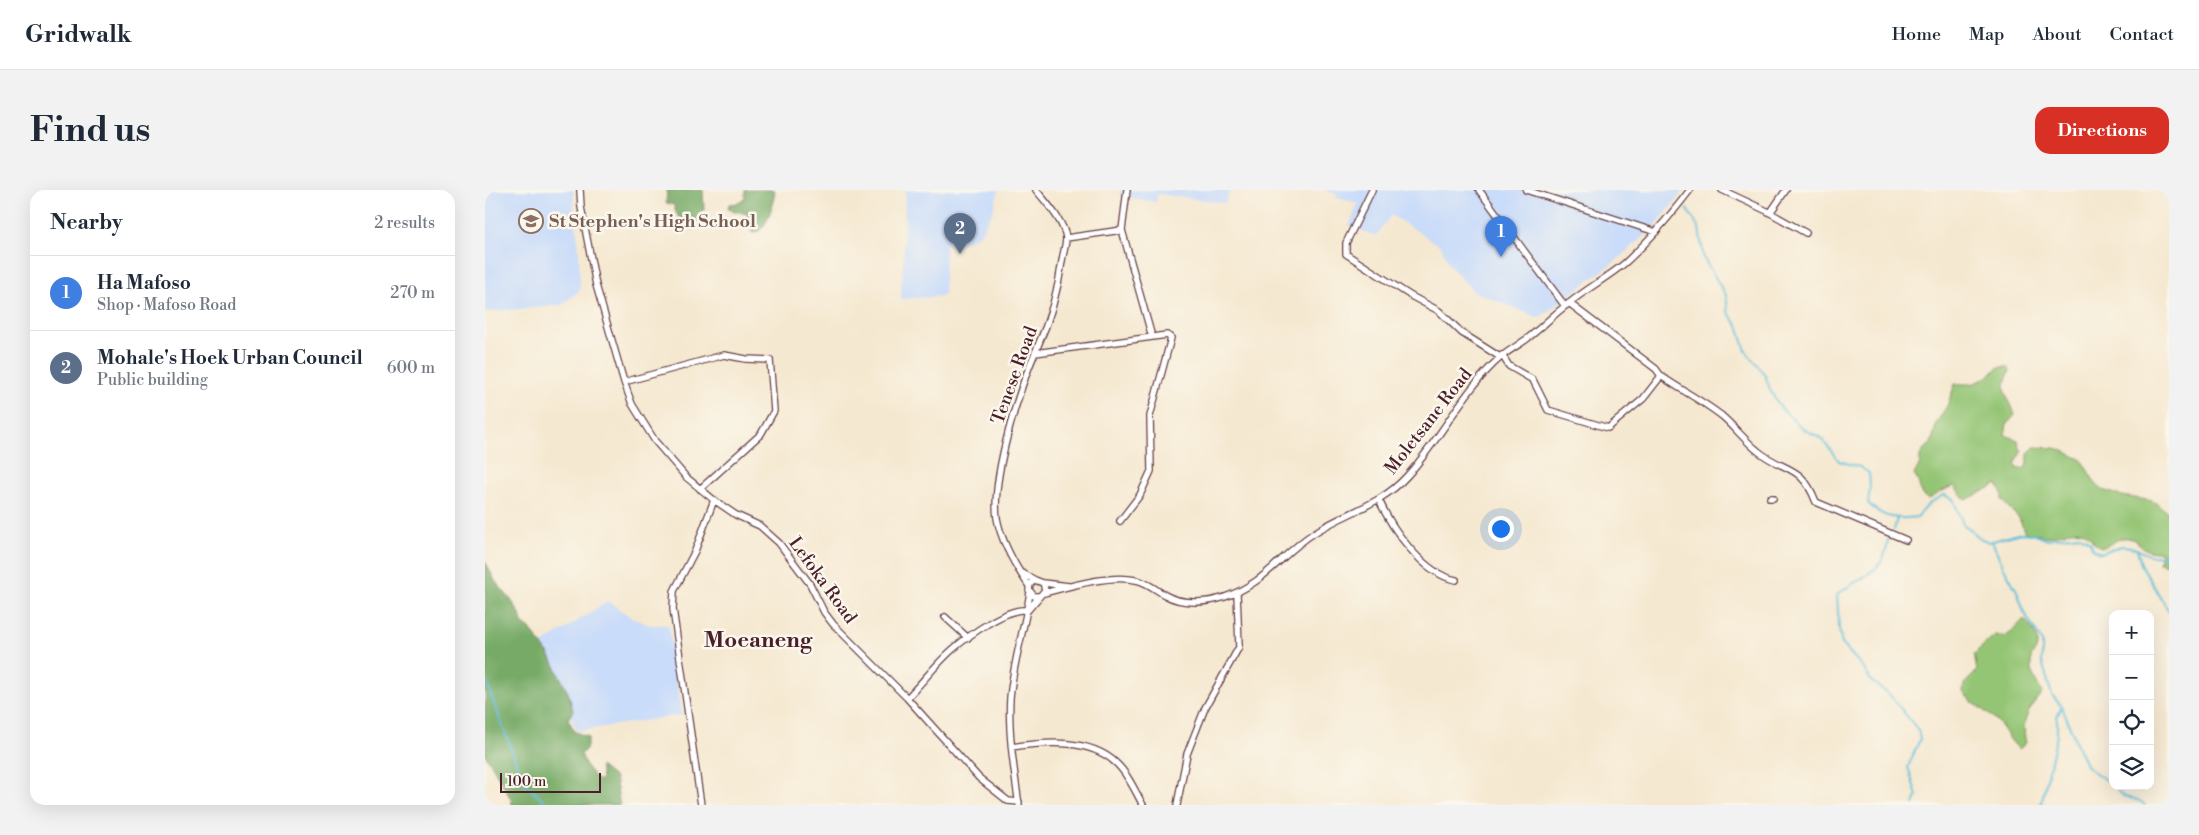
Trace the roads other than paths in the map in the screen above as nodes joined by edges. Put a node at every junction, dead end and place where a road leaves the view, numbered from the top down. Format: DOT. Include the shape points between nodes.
graph roads {
  1 [pos="580,190"];
  2 [pos="1036,190"];
  3 [pos="1127,190"];
  4 [pos="1372,190"];
  5 [pos="1479,190"];
  6 [pos="1526,190"];
  7 [pos="1690,190"];
  8 [pos="1722,190"];
  9 [pos="1786,190"];
  10 [pos="1770,213"];
  11 [pos="1122,230"];
  12 [pos="1656,232"];
  13 [pos="1806,232"];
  14 [pos="1066,238"];
  15 [pos="1567,304"];
  16 [pos="1152,337"];
  17 [pos="1035,353"];
  18 [pos="1501,356"];
  19 [pos="1661,376"];
  20 [pos="624,382"];
  21 [pos="701,489"];
  22 [pos="714,500"];
  23 [pos="1379,500"];
  24 [pos="1121,521"];
  25 [pos="1906,540"];
  26 [pos="1022,573"];
  27 [pos="1035,580"];
  28 [pos="1456,580"];
  29 [pos="1043,583"];
  30 [pos="1069,586"];
  31 [pos="1029,589"];
  32 [pos="1237,593"];
  33 [pos="1041,594"];
  34 [pos="1029,610"];
  35 [pos="945,616"];
  36 [pos="968,638"];
  37 [pos="907,698"];
  38 [pos="1012,747"];
  39 [pos="1019,804"];
  40 [pos="701,805"];
  41 [pos="1143,805"];
  42 [pos="1177,805"];
  1 -- 20 [label="street, Lefoka Road" via="596,285"];
  2 -- 14 [label="street" via="1053,212"];
  3 -- 11 [label="street"];
  4 -- 18 [label="street" via="1346,242 1346,254 1439,310 1462,333"];
  5 -- 15 [label="street"];
  6 -- 12 [label="street"];
  7 -- 12 [label="street, Moletsane Road"];
  8 -- 10 [label="street"];
  9 -- 10 [label="street"];
  10 -- 13 [label="street"];
  11 -- 14 [label="street"];
  11 -- 16 [label="street"];
  12 -- 15 [label="street, Moletsane Road" via="1625,263"];
  14 -- 17 [label="street, Tenese Road" via="1059,286"];
  15 -- 18 [label="street, Moletsane Road" via="1527,340"];
  15 -- 19 [label="street"];
  16 -- 17 [label="street"];
  16 -- 24 [label="street" via="1167,335 1171,338 1150,416 1151,471 1140,495"];
  17 -- 26 [label="street, Tenese Road" via="1006,442 998,479 997,516 1001,534"];
  18 -- 19 [label="street" via="1509,366 1533,380 1547,410 1608,428 1643,399"];
  18 -- 23 [label="street, Moletsane Road" via="1407,476"];
  19 -- 25 [label="street" via="1718,413 1773,462 1797,471 1816,502"];
  20 -- 21 [label="street, Lefoka Road" via="632,404 655,441 686,477"];
  20 -- 21 [label="street" via="724,355 770,360 774,411 761,434"];
  21 -- 22 [label="street, Lefoka Road"];
  22 -- 37 [label="street, Lefoka Road" via="760,526 779,542 810,584 828,618"];
  22 -- 40 [label="street" via="695,551 674,591 673,609"];
  23 -- 28 [label="street" via="1390,523 1415,554 1445,578"];
  23 -- 32 [label="street, Moletsane Road" via="1314,533 1286,554 1265,576"];
  26 -- 27 [label="street, Tenese Road"];
  26 -- 31 [label="street, Tenese Road"];
  27 -- 29 [label="street"];
  27 -- 31 [label="street"];
  29 -- 30 [label="street, Moletsane Road"];
  29 -- 33 [label="street" via="1045,588"];
  30 -- 32 [label="street, Moletsane Road" via="1135,579 1167,596 1192,602 1207,602"];
  30 -- 33 [label="street, Moletsane Road"];
  31 -- 33 [label="street" via="1034,596"];
  31 -- 34 [label="street"];
  32 -- 42 [label="street" via="1239,647 1205,708 1187,754"];
  33 -- 34 [label="street"];
  34 -- 36 [label="street" via="1020,608 1012,611"];
  34 -- 38 [label="street" via="1010,698"];
  35 -- 36 [label="street"];
  36 -- 37 [label="street" via="951,651"];
  37 -- 39 [label="street, Lefoka Road" via="991,788 1008,801"];
  38 -- 39 [label="street"];
  38 -- 41 [label="street" via="1038,743 1089,748 1115,761"];
}
